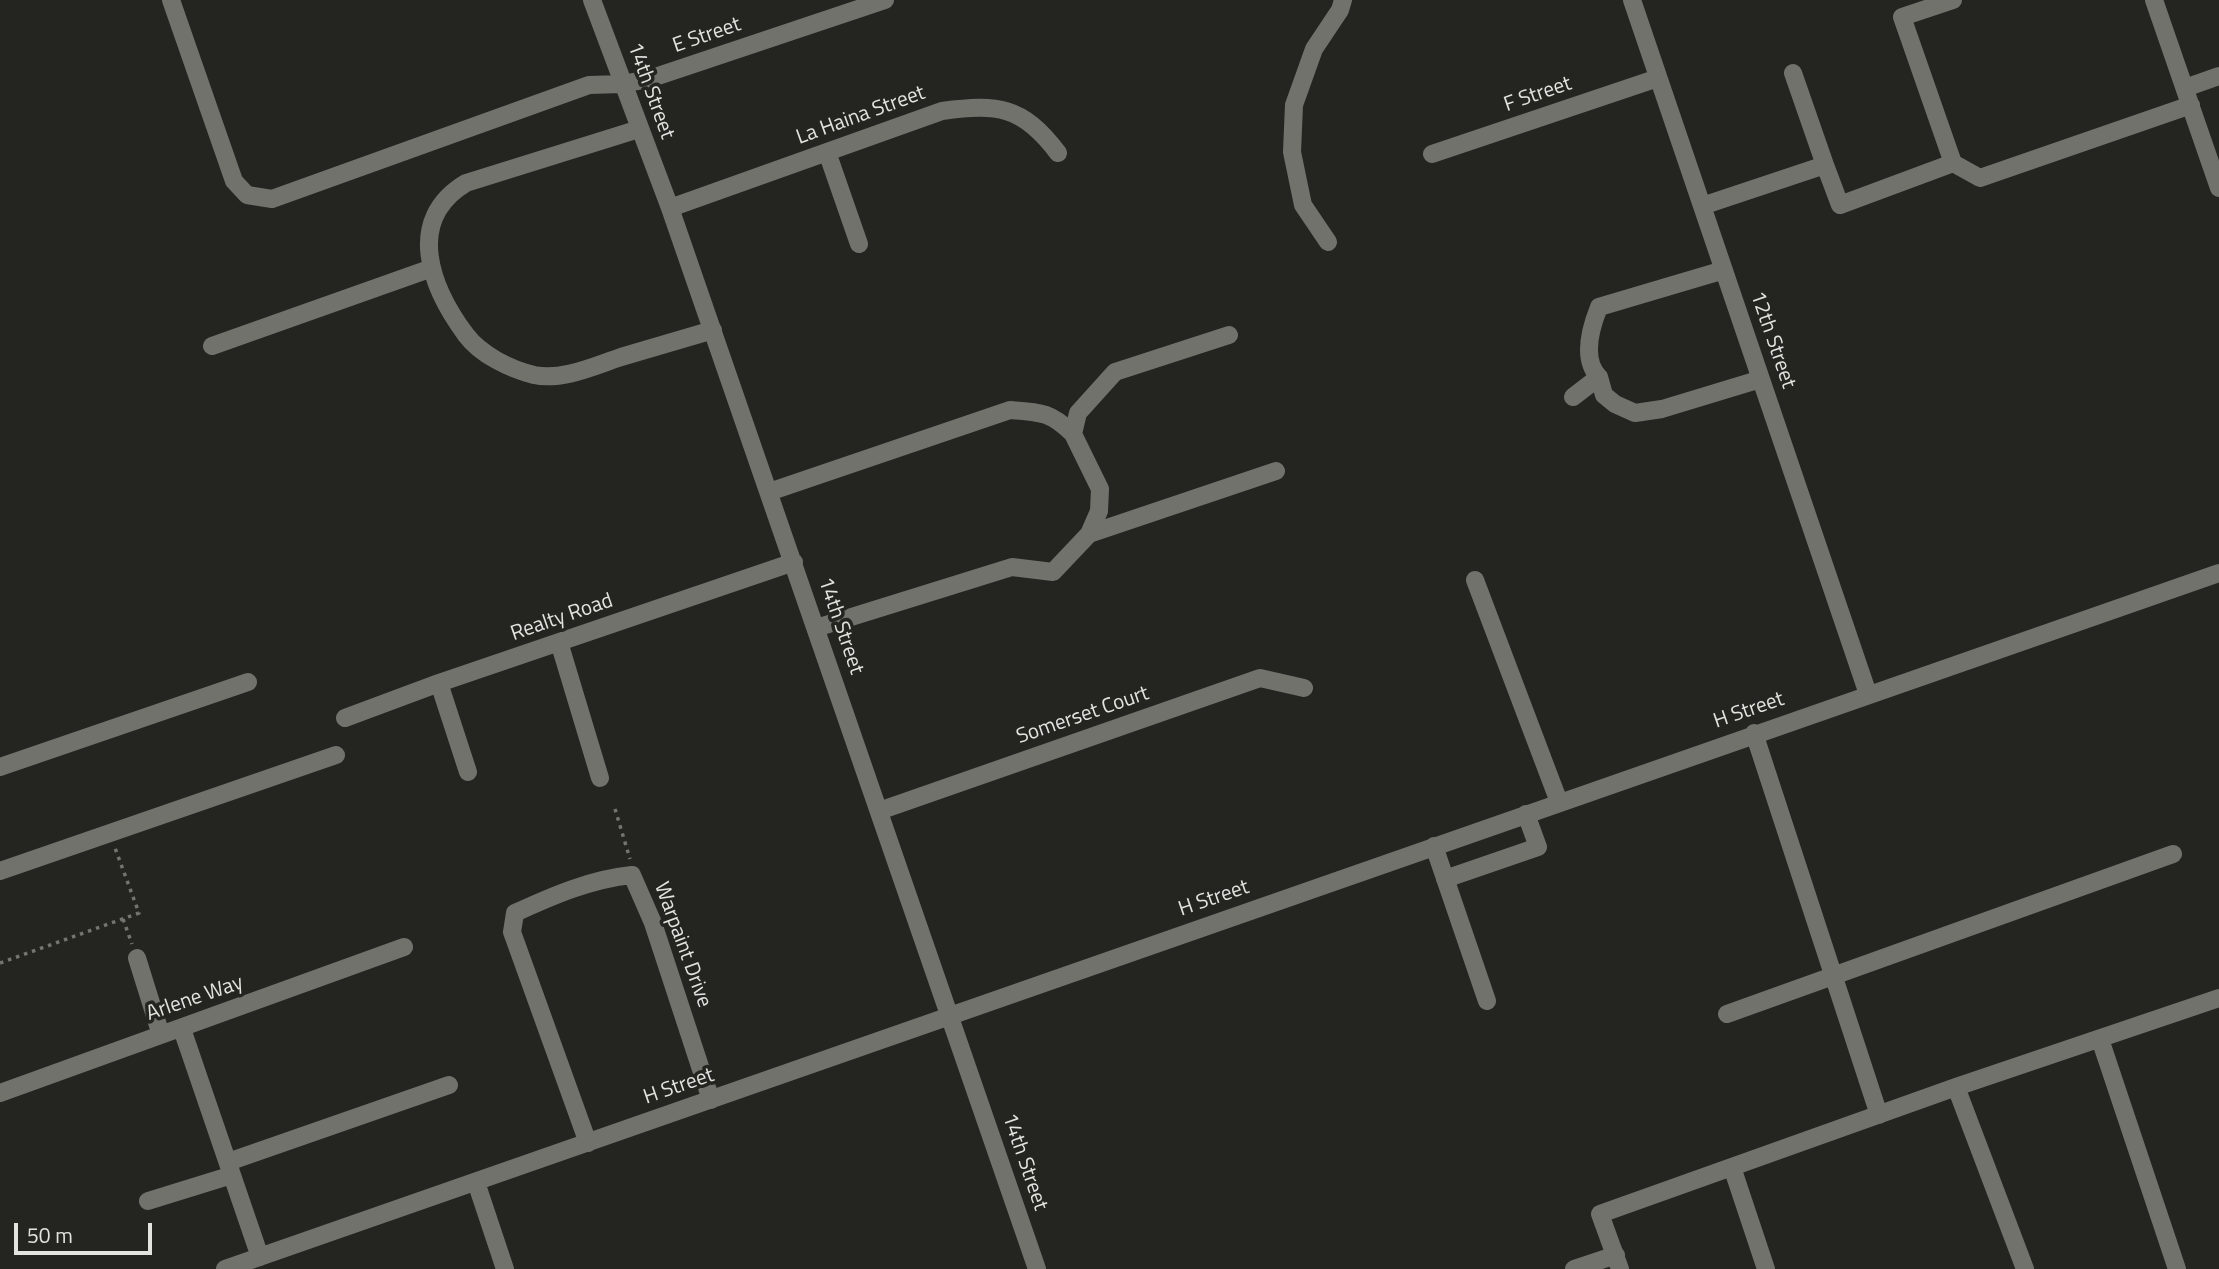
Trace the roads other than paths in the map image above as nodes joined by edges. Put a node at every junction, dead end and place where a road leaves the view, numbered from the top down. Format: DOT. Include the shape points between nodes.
graph roads {
  1 [pos="171,0"];
  2 [pos="592,0"];
  3 [pos="885,0"];
  4 [pos="1343,0"];
  5 [pos="1632,0"];
  6 [pos="1953,0"];
  7 [pos="2154,0"];
  8 [pos="1793,72"];
  9 [pos="2219,76"];
  10 [pos="1658,78"];
  11 [pos="622,84"];
  12 [pos="2188,97"];
  13 [pos="639,129"];
  14 [pos="827,152"];
  15 [pos="1058,153"];
  16 [pos="1432,154"];
  17 [pos="1953,163"];
  18 [pos="1825,165"];
  19 [pos="2219,188"];
  20 [pos="1702,206"];
  21 [pos="670,208"];
  22 [pos="1328,242"];
  23 [pos="859,244"];
  24 [pos="432,268"];
  25 [pos="1724,270"];
  26 [pos="713,330"];
  27 [pos="1229,335"];
  28 [pos="212,346"];
  29 [pos="1599,377"];
  30 [pos="1761,379"];
  31 [pos="1573,397"];
  32 [pos="1073,434"];
  33 [pos="1276,471"];
  34 [pos="769,492"];
  35 [pos="1089,534"];
  36 [pos="794,562"];
  37 [pos="2219,573"];
  38 [pos="1475,580"];
  39 [pos="816,628"];
  40 [pos="559,642"];
  41 [pos="248,682"];
  42 [pos="439,683"];
  43 [pos="1304,688"];
  44 [pos="1868,694"];
  45 [pos="345,718"];
  46 [pos="1754,733"];
  47 [pos="336,755"];
  48 [pos="0,766"];
  49 [pos="468,772"];
  50 [pos="600,778"];
  51 [pos="1559,802"];
  52 [pos="879,811"];
  53 [pos="1526,814"];
  54 [pos="1434,846"];
  55 [pos="2174,854"];
  56 [pos="0,871"];
  57 [pos="1445,879"];
  58 [pos="404,947"];
  59 [pos="137,958"];
  60 [pos="1833,975"];
  61 [pos="2219,998"];
  62 [pos="1487,1001"];
  63 [pos="1727,1014"];
  64 [pos="948,1016"];
  65 [pos="182,1029"];
  66 [pos="161,1035"];
  67 [pos="2100,1039"];
  68 [pos="449,1085"];
  69 [pos="1956,1087"];
  70 [pos="0,1093"];
  71 [pos="711,1100"];
  72 [pos="1879,1115"];
  73 [pos="588,1143"];
  74 [pos="1732,1167"];
  75 [pos="230,1168"];
  76 [pos="476,1182"];
  77 [pos="148,1201"];
  78 [pos="260,1257"];
  79 [pos="1618,1262"];
  80 [pos="225,1269"];
  81 [pos="505,1269"];
  82 [pos="1037,1269"];
  83 [pos="1574,1269"];
  84 [pos="1766,1269"];
  85 [pos="2025,1269"];
  86 [pos="2177,1269"];
  1 -- 11 [label="street, E Street" via="234,181 247,195 272,199 589,85"];
  2 -- 11 [label="street, 14th Street"];
  3 -- 11 [label="street, E Street"];
  4 -- 22 [label="street" via="1314,49 1294,105 1293,152 1303,205"];
  5 -- 10 [label="street, 12th Street"];
  6 -- 17 [label="street" via="1902,17"];
  7 -- 12 [label="street"];
  8 -- 18 [label="street"];
  9 -- 12 [label="street"];
  10 -- 16 [label="street, F Street"];
  10 -- 20 [label="street, 12th Street"];
  11 -- 13 [label="street, 14th Street"];
  12 -- 17 [label="street" via="1980,178"];
  12 -- 19 [label="street"];
  13 -- 21 [label="street, 14th Street"];
  13 -- 24 [label="street" via="466,183 452,192 434,214 428,237"];
  14 -- 15 [label="street, La Haina Street" via="942,111 981,106 1007,110 1042,132"];
  14 -- 21 [label="street, La Haina Street"];
  14 -- 23 [label="street"];
  17 -- 18 [label="street" via="1840,205"];
  18 -- 20 [label="street"];
  20 -- 25 [label="street, 12th Street"];
  21 -- 26 [label="street, 14th Street"];
  24 -- 26 [label="street" via="467,336 495,360 535,375 563,375"];
  24 -- 28 [label="street"];
  25 -- 29 [label="street" via="1599,307 1589,337"];
  25 -- 30 [label="street, 12th Street"];
  26 -- 34 [label="street, 14th Street"];
  27 -- 32 [label="street" via="1115,372 1079,413"];
  29 -- 30 [label="street" via="1604,394 1635,413"];
  29 -- 31 [label="street"];
  30 -- 44 [label="street, 12th Street"];
  32 -- 34 [label="street" via="1042,412 1010,410"];
  32 -- 35 [label="street" via="1100,489 1099,511"];
  33 -- 35 [label="street"];
  34 -- 36 [label="street, 14th Street"];
  35 -- 39 [label="street" via="1053,572 1012,566"];
  36 -- 39 [label="street, 14th Street"];
  36 -- 40 [label="street, Realty Road"];
  37 -- 44 [label="street, H Street"];
  38 -- 51 [label="street"];
  39 -- 52 [label="street, 14th Street"];
  40 -- 42 [label="street, Realty Road"];
  40 -- 50 [label="street"];
  41 -- 48 [label="street"];
  42 -- 45 [label="street, Realty Road"];
  42 -- 49 [label="street"];
  43 -- 52 [label="street, Somerset Court" via="1260,678"];
  44 -- 46 [label="street, H Street"];
  46 -- 51 [label="street, H Street"];
  46 -- 60 [label="street"];
  47 -- 56 [label="street"];
  51 -- 53 [label="street, H Street"];
  52 -- 64 [label="street, 14th Street"];
  53 -- 54 [label="street, H Street"];
  53 -- 57 [label="street" via="1538,847"];
  54 -- 57 [label="street"];
  54 -- 64 [label="street, H Street"];
  55 -- 60 [label="street"];
  57 -- 62 [label="street"];
  58 -- 65 [label="street, Arlene Way"];
  59 -- 66 [label="street"];
  60 -- 63 [label="street"];
  60 -- 72 [label="street"];
  61 -- 67 [label="street"];
  64 -- 71 [label="street, H Street"];
  64 -- 82 [label="street, 14th Street"];
  65 -- 66 [label="street, Arlene Way"];
  65 -- 75 [label="street"];
  66 -- 70 [label="street, Arlene Way"];
  67 -- 69 [label="street"];
  67 -- 86 [label="street"];
  68 -- 75 [label="street"];
  69 -- 72 [label="street"];
  69 -- 85 [label="street"];
  71 -- 73 [label="street, H Street"];
  71 -- 73 [label="street, Warpaint Drive" via="653,923 632,875 607,878 542,900 515,913 512,932"];
  72 -- 74 [label="street"];
  73 -- 76 [label="street, H Street"];
  74 -- 79 [label="street" via="1600,1214"];
  74 -- 84 [label="street"];
  75 -- 77 [label="street"];
  75 -- 78 [label="street"];
  76 -- 78 [label="street, H Street"];
  76 -- 81 [label="street"];
  78 -- 80 [label="street, H Street"];
  79 -- 83 [label="street"];
}
